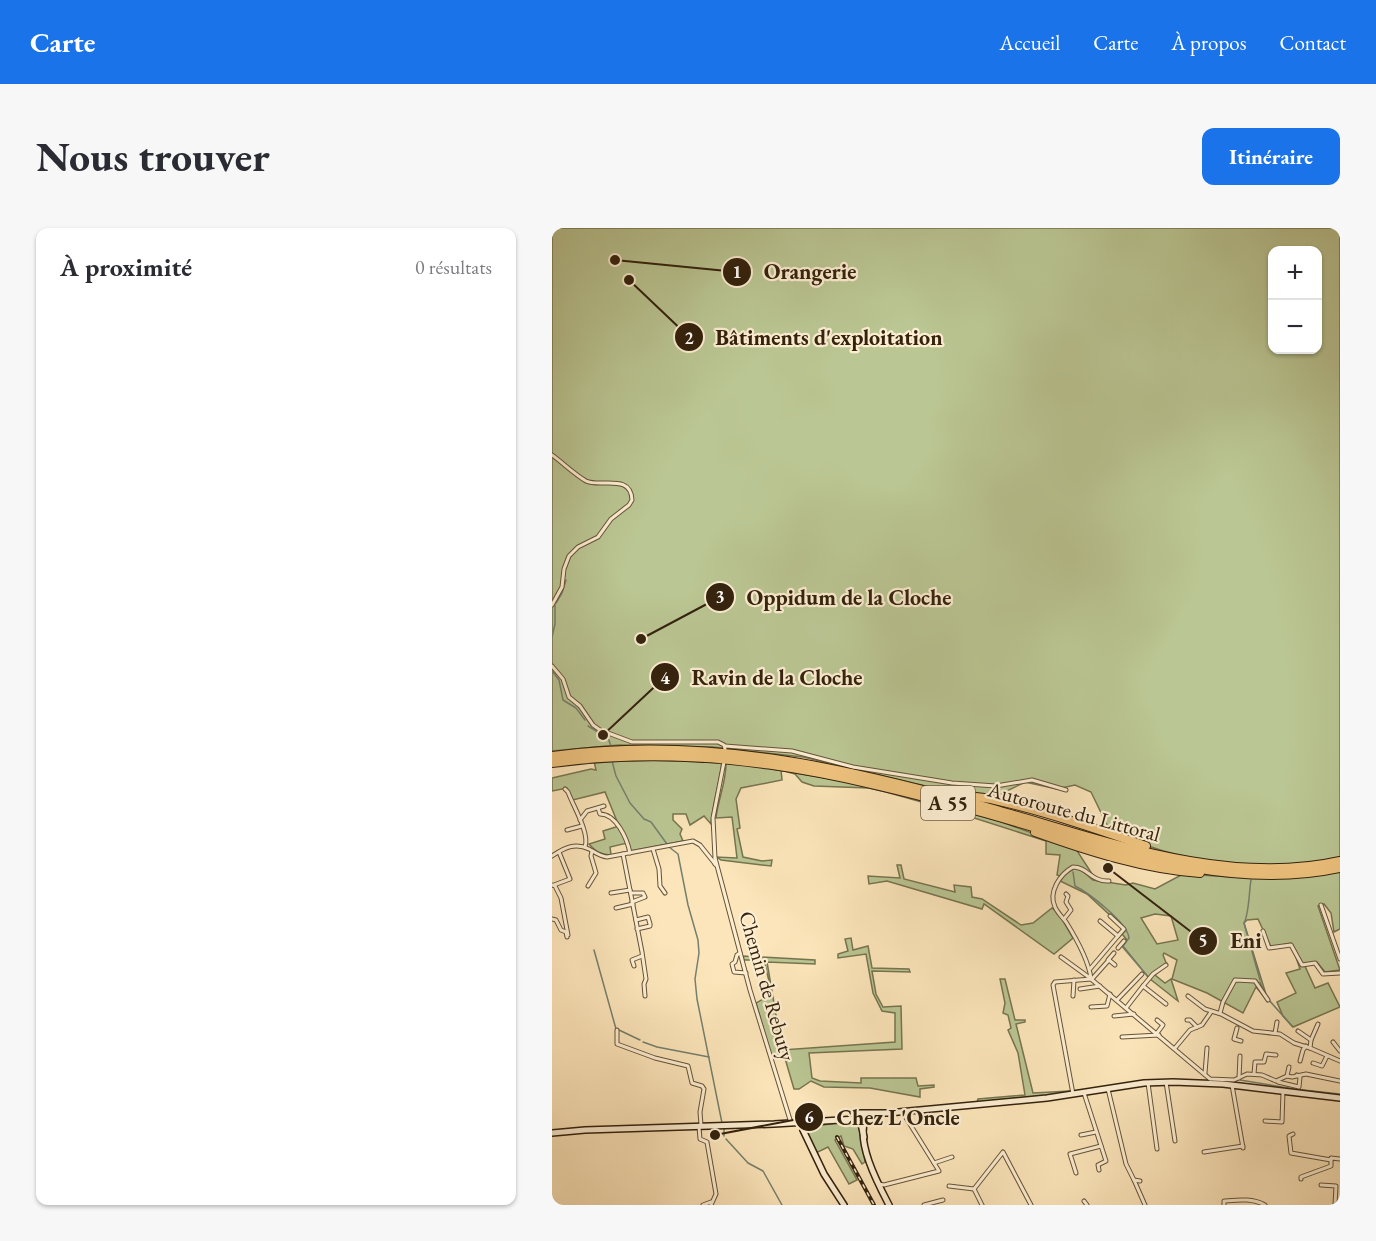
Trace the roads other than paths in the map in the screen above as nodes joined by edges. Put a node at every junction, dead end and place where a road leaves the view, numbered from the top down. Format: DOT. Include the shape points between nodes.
graph roads {
  1 [pos="552,455"];
  2 [pos="552,605"];
  3 [pos="552,666"];
  4 [pos="552,756"];
  5 [pos="724,761"];
  6 [pos="552,763"];
  7 [pos="565,789"];
  8 [pos="1066,790"];
  9 [pos="600,802"];
  10 [pos="601,807"];
  11 [pos="580,820"];
  12 [pos="582,826"];
  13 [pos="567,830"];
  14 [pos="585,847"];
  15 [pos="653,849"];
  16 [pos="559,851"];
  17 [pos="592,851"];
  18 [pos="630,853"];
  19 [pos="623,854"];
  20 [pos="552,855"];
  21 [pos="1340,861"];
  22 [pos="716,866"];
  23 [pos="1340,868"];
  24 [pos="1109,881"];
  25 [pos="553,885"];
  26 [pos="588,886"];
  27 [pos="630,892"];
  28 [pos="611,893"];
  29 [pos="665,893"];
  30 [pos="1066,894"];
  31 [pos="632,903"];
  32 [pos="1321,905"];
  33 [pos="616,908"];
  34 [pos="1110,916"];
  35 [pos="552,919"];
  36 [pos="1064,919"];
  37 [pos="636,920"];
  38 [pos="1100,921"];
  39 [pos="637,929"];
  40 [pos="1263,931"];
  41 [pos="1117,938"];
  42 [pos="1121,945"];
  43 [pos="1105,952"];
  44 [pos="740,953"];
  45 [pos="642,956"];
  46 [pos="1111,956"];
  47 [pos="1061,957"];
  48 [pos="1340,959"];
  49 [pos="1094,964"];
  50 [pos="1115,965"];
  51 [pos="1166,965"];
  52 [pos="633,966"];
  53 [pos="1090,969"];
  54 [pos="1100,969"];
  55 [pos="746,973"];
  56 [pos="1340,973"];
  57 [pos="1142,974"];
  58 [pos="1092,979"];
  59 [pos="1074,980"];
  60 [pos="1100,986"];
  61 [pos="1143,986"];
  62 [pos="1080,989"];
  63 [pos="1110,994"];
  64 [pos="645,996"];
  65 [pos="1073,996"];
  66 [pos="1188,996"];
  67 [pos="1117,1000"];
  68 [pos="1268,1000"];
  69 [pos="1166,1005"];
  70 [pos="1091,1007"];
  71 [pos="1126,1008"];
  72 [pos="1211,1012"];
  73 [pos="1220,1013"];
  74 [pos="1134,1014"];
  75 [pos="1114,1016"];
  76 [pos="1157,1020"];
  77 [pos="1187,1020"];
  78 [pos="1277,1022"];
  79 [pos="1318,1024"];
  80 [pos="1197,1027"];
  81 [pos="1246,1027"];
  82 [pos="618,1030"];
  83 [pos="1299,1031"];
  84 [pos="1275,1033"];
  85 [pos="1158,1034"];
  86 [pos="1122,1037"];
  87 [pos="1311,1040"];
  88 [pos="1241,1041"];
  89 [pos="1333,1042"];
  90 [pos="1308,1047"];
  91 [pos="1175,1048"];
  92 [pos="1207,1048"];
  93 [pos="1340,1051"];
  94 [pos="1240,1056"];
  95 [pos="1276,1056"];
  96 [pos="1327,1056"];
  97 [pos="1300,1061"];
  98 [pos="1340,1061"];
  99 [pos="1313,1063"];
  100 [pos="1290,1067"];
  101 [pos="1205,1073"];
  102 [pos="1254,1074"];
  103 [pos="1287,1076"];
  104 [pos="1297,1076"];
  105 [pos="1239,1078"];
  106 [pos="1276,1081"];
  107 [pos="1340,1081"];
  108 [pos="1166,1082"];
  109 [pos="1148,1083"];
  110 [pos="1233,1083"];
  111 [pos="1108,1089"];
  112 [pos="1283,1091"];
  113 [pos="1084,1093"];
  114 [pos="1073,1095"];
  115 [pos="1340,1097"];
  116 [pos="902,1112"];
  117 [pos="862,1118"];
  118 [pos="1265,1121"];
  119 [pos="791,1122"];
  120 [pos="801,1122"];
  121 [pos="700,1126"];
  122 [pos="1096,1132"];
  123 [pos="552,1133"];
  124 [pos="1293,1134"];
  125 [pos="1081,1135"];
  126 [pos="1175,1141"];
  127 [pos="1101,1146"];
  128 [pos="1157,1149"];
  129 [pos="1204,1152"];
  130 [pos="952,1157"];
  131 [pos="1340,1159"];
  132 [pos="1331,1160"];
  133 [pos="934,1162"];
  134 [pos="1099,1170"];
  135 [pos="1076,1173"];
  136 [pos="1301,1179"];
  137 [pos="1134,1180"];
  138 [pos="1140,1181"];
  139 [pos="1321,1185"];
  140 [pos="880,1186"];
  141 [pos="949,1186"];
  142 [pos="974,1189"];
  143 [pos="943,1200"];
  144 [pos="1224,1201"];
  145 [pos="711,1203"];
  146 [pos="1250,1203"];
  147 [pos="703,1205"];
  148 [pos="844,1205"];
  149 [pos="889,1205"];
  150 [pos="924,1205"];
  151 [pos="982,1205"];
  152 [pos="1031,1205"];
  153 [pos="1145,1205"];
  154 [pos="1265,1205"];
  155 [pos="1335,1205"];
  1 -- 2 [label="street" via="588,482 626,486 632,500 598,537 569,556 562,587"];
  3 -- 8 [label="street" via="563,679 569,697 596,728 632,742 718,742 725,747 792,752 952,783 996,786 1032,780"];
  4 -- 21 [label="highway, Autoroute du Littoral / A 55" via="682,748 769,757 870,776 1186,860 1220,866 1284,868"];
  5 -- 22 [label="street, Chemin de Rebuty" via="713,818"];
  6 -- 23 [label="highway, A 55" via="640,755 725,758 828,774 943,801 1083,848 1161,869 1246,876 1296,875"];
  7 -- 11 [label="street"];
  9 -- 10 [label="street"];
  10 -- 11 [label="street" via="586,812"];
  10 -- 18 [label="street" via="600,814 609,815 616,822"];
  11 -- 12 [label="street"];
  12 -- 13 [label="street"];
  12 -- 14 [label="street"];
  14 -- 16 [label="street"];
  14 -- 17 [label="street"];
  15 -- 18 [label="street"];
  15 -- 22 [label="street" via="695,842"];
  15 -- 29 [label="street"];
  16 -- 20 [label="street"];
  16 -- 25 [label="street" via="570,878"];
  17 -- 19 [label="street" via="604,857"];
  17 -- 26 [label="street" via="596,873"];
  18 -- 19 [label="street"];
  19 -- 27 [label="street"];
  22 -- 44 [label="street, Chemin de Rebuty"];
  24 -- 36 [label="street" via="1093,878 1077,867 1066,872 1057,882 1054,895 1054,905"];
  25 -- 35 [label="street" via="562,901 568,936"];
  27 -- 28 [label="street"];
  27 -- 31 [label="street"];
  27 -- 31 [label="street" via="643,893 645,897"];
  30 -- 36 [label="street" via="1071,910"];
  31 -- 33 [label="street"];
  31 -- 37 [label="street"];
  32 -- 48 [label="street"];
  34 -- 41 [label="street" via="1124,929"];
  36 -- 53 [label="street"];
  37 -- 39 [label="street"];
  37 -- 39 [label="street" via="648,917 650,924"];
  38 -- 41 [label="street"];
  39 -- 45 [label="street"];
  40 -- 56 [label="street" via="1270,948 1291,945 1302,965 1315,963 1323,974"];
  41 -- 42 [label="street"];
  41 -- 43 [label="street"];
  43 -- 46 [label="street"];
  43 -- 49 [label="street"];
  44 -- 55 [label="street, Chemin de Rebuty"];
  44 -- 55 [label="street" via="732,968 734,972"];
  45 -- 52 [label="street" via="633,960"];
  45 -- 64 [label="street"];
  47 -- 58 [label="street"];
  49 -- 53 [label="street"];
  49 -- 54 [label="street"];
  50 -- 58 [label="street" via="1110,960"];
  51 -- 61 [label="street"];
  53 -- 58 [label="street"];
  55 -- 119 [label="street, Chemin de Rebuty"];
  57 -- 67 [label="street"];
  58 -- 59 [label="street"];
  58 -- 60 [label="street"];
  59 -- 65 [label="street"];
  59 -- 114 [label="street" via="1053,985"];
  60 -- 62 [label="street"];
  60 -- 63 [label="street"];
  61 -- 69 [label="street"];
  61 -- 71 [label="street"];
  63 -- 67 [label="street"];
  63 -- 70 [label="street" via="1107,1006"];
  66 -- 72 [label="street"];
  67 -- 71 [label="street"];
  68 -- 73 [label="street" via="1255,981 1235,980"];
  71 -- 74 [label="street"];
  72 -- 73 [label="street"];
  72 -- 80 [label="street"];
  73 -- 81 [label="street"];
  74 -- 75 [label="street"];
  74 -- 85 [label="street"];
  76 -- 85 [label="street" via="1163,1025"];
  77 -- 80 [label="street"];
  78 -- 84 [label="street"];
  79 -- 87 [label="street"];
  80 -- 91 [label="street"];
  81 -- 84 [label="street"];
  81 -- 88 [label="street" via="1235,1028 1234,1039"];
  82 -- 121 [label="street" via="617,1044 688,1066 692,1083 704,1089"];
  83 -- 87 [label="street"];
  84 -- 90 [label="street"];
  85 -- 86 [label="street"];
  85 -- 91 [label="street"];
  87 -- 90 [label="street"];
  89 -- 93 [label="street"];
  90 -- 96 [label="street"];
  90 -- 97 [label="street"];
  91 -- 101 [label="street"];
  92 -- 101 [label="street"];
  94 -- 105 [label="street"];
  95 -- 102 [label="street" via="1266,1054 1264,1062 1255,1062"];
  96 -- 98 [label="street"];
  96 -- 99 [label="street" via="1323,1066"];
  100 -- 103 [label="street"];
  101 -- 110 [label="street" via="1210,1078"];
  102 -- 105 [label="street"];
  102 -- 106 [label="street"];
  103 -- 104 [label="street"];
  103 -- 106 [label="street"];
  104 -- 106 [label="street" via="1299,1087"];
  104 -- 107 [label="street" via="1306,1074"];
  105 -- 110 [label="street"];
  108 -- 109 [label="main road"];
  108 -- 110 [label="main road"];
  108 -- 126 [label="street"];
  109 -- 111 [label="main road"];
  109 -- 128 [label="street"];
  110 -- 112 [label="main road"];
  110 -- 129 [label="street" via="1243,1147"];
  111 -- 113 [label="main road"];
  111 -- 137 [label="street"];
  112 -- 115 [label="main road"];
  112 -- 118 [label="street" via="1282,1122"];
  113 -- 114 [label="main road"];
  113 -- 122 [label="street"];
  114 -- 116 [label="main road"];
  116 -- 117 [label="main road"];
  116 -- 133 [label="street"];
  117 -- 120 [label="main road"];
  117 -- 140 [label="main road" via="867,1156"];
  119 -- 120 [label="main road"];
  119 -- 121 [label="main road"];
  120 -- 148 [label="main road" via="824,1174"];
  121 -- 123 [label="main road"];
  121 -- 145 [label="street" via="700,1139 707,1142 716,1194"];
  122 -- 125 [label="street"];
  122 -- 127 [label="street"];
  124 -- 132 [label="street" via="1289,1136 1291,1153"];
  127 -- 134 [label="street" via="1106,1161 1098,1165"];
  127 -- 135 [label="street" via="1070,1154"];
  130 -- 133 [label="street"];
  131 -- 132 [label="street"];
  132 -- 136 [label="street" via="1331,1166"];
  133 -- 140 [label="street" via="939,1171"];
  137 -- 138 [label="street"];
  137 -- 153 [label="street"];
  139 -- 155 [label="street" via="1336,1186"];
  140 -- 149 [label="main road"];
  141 -- 142 [label="street"];
  142 -- 151 [label="street"];
  142 -- 152 [label="street" via="1003,1152"];
  143 -- 150 [label="street"];
  144 -- 146 [label="street"];
  145 -- 147 [label="street"];
  146 -- 154 [label="street"];
}
